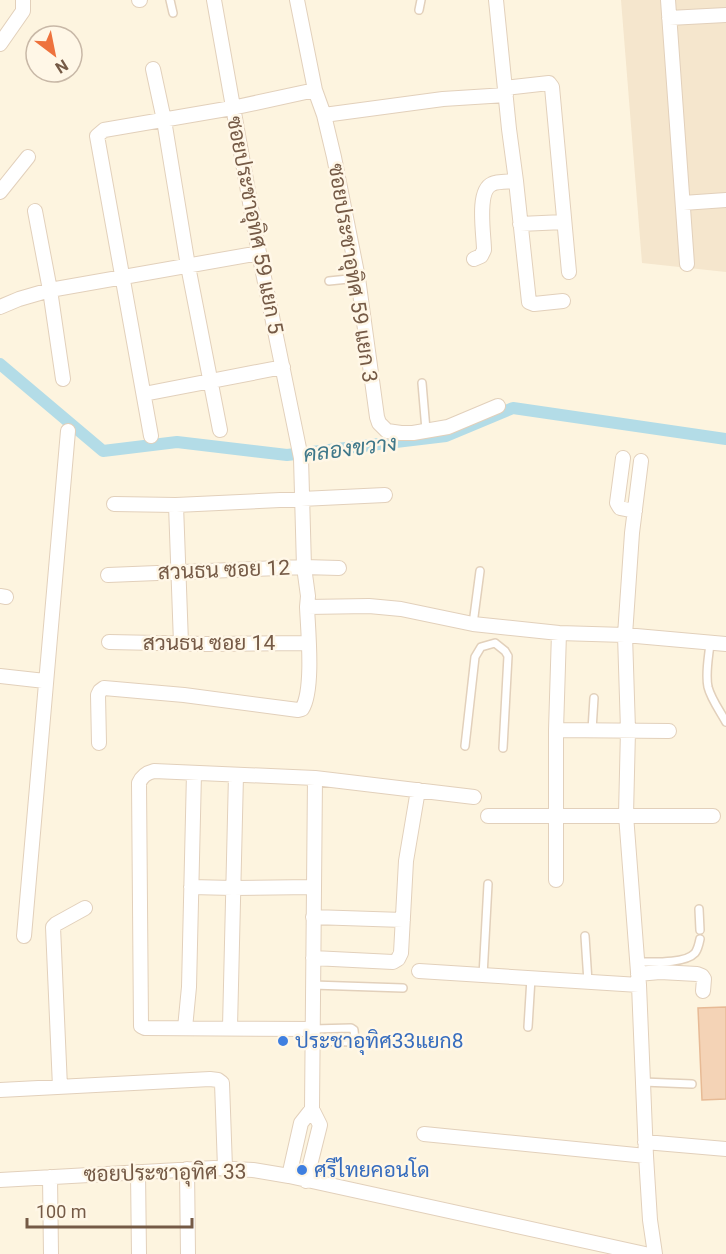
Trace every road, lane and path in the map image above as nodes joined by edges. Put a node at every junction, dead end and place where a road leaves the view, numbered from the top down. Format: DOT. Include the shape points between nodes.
graph roads {
  1 [pos="23,0"];
  2 [pos="170,0"];
  3 [pos="214,0"];
  4 [pos="297,0"];
  5 [pos="421,0"];
  6 [pos="496,0"];
  7 [pos="668,0"];
  8 [pos="419,10"];
  9 [pos="173,13"];
  10 [pos="726,15"];
  11 [pos="669,18"];
  12 [pos="0,44"];
  13 [pos="153,69"];
  14 [pos="315,90"];
  15 [pos="506,92"];
  16 [pos="232,108"];
  17 [pos="324,115"];
  18 [pos="164,120"];
  19 [pos="28,157"];
  20 [pos="516,181"];
  21 [pos="1,187"];
  22 [pos="726,200"];
  23 [pos="683,203"];
  24 [pos="35,211"];
  25 [pos="564,222"];
  26 [pos="520,224"];
  27 [pos="259,253"];
  28 [pos="474,259"];
  29 [pos="687,264"];
  30 [pos="188,266"];
  31 [pos="569,272"];
  32 [pos="123,277"];
  33 [pos="358,278"];
  34 [pos="329,281"];
  35 [pos="50,290"];
  36 [pos="563,301"];
  37 [pos="0,307"];
  38 [pos="283,367"];
  39 [pos="63,379"];
  40 [pos="211,381"];
  41 [pos="422,383"];
  42 [pos="144,394"];
  43 [pos="498,406"];
  44 [pos="220,430"];
  45 [pos="426,430"];
  46 [pos="68,431"];
  47 [pos="151,436"];
  48 [pos="623,458"];
  49 [pos="641,461"];
  50 [pos="385,495"];
  51 [pos="302,498"];
  52 [pos="114,504"];
  53 [pos="176,504"];
  54 [pos="635,511"];
  55 [pos="304,567"];
  56 [pos="339,568"];
  57 [pos="480,571"];
  58 [pos="178,572"];
  59 [pos="108,575"];
  60 [pos="307,606"];
  61 [pos="473,624"];
  62 [pos="498,627"];
  63 [pos="559,633"];
  64 [pos="625,635"];
  65 [pos="109,642"];
  66 [pos="309,643"];
  67 [pos="710,643"];
  68 [pos="181,644"];
  69 [pos="495,644"];
  70 [pos="726,644"];
  71 [pos="0,676"];
  72 [pos="45,681"];
  73 [pos="594,698"];
  74 [pos="726,722"];
  75 [pos="556,730"];
  76 [pos="592,730"];
  77 [pos="628,730"];
  78 [pos="669,731"];
  79 [pos="99,743"];
  80 [pos="465,746"];
  81 [pos="503,748"];
  82 [pos="194,773"];
  83 [pos="236,775"];
  84 [pos="315,778"];
  85 [pos="418,790"];
  86 [pos="474,797"];
  87 [pos="626,815"];
  88 [pos="488,816"];
  89 [pos="556,816"];
  90 [pos="713,816"];
  91 [pos="556,880"];
  92 [pos="488,884"];
  93 [pos="191,887"];
  94 [pos="314,887"];
  95 [pos="233,888"];
  96 [pos="85,908"];
  97 [pos="699,909"];
  98 [pos="313,917"];
  99 [pos="403,920"];
  100 [pos="700,930"];
  101 [pos="24,936"];
  102 [pos="585,936"];
  103 [pos="700,939"];
  104 [pos="313,958"];
  105 [pos="419,971"];
  106 [pos="638,974"];
  107 [pos="483,976"];
  108 [pos="531,978"];
  109 [pos="588,982"];
  110 [pos="313,985"];
  111 [pos="403,988"];
  112 [pos="703,991"];
  113 [pos="528,1027"];
  114 [pos="185,1028"];
  115 [pos="230,1028"];
  116 [pos="313,1035"];
  117 [pos="643,1082"];
  118 [pos="692,1084"];
  119 [pos="60,1087"];
  120 [pos="0,1090"];
  121 [pos="312,1109"];
  122 [pos="424,1134"];
  123 [pos="646,1149"];
  124 [pos="726,1149"];
  125 [pos="225,1168"];
  126 [pos="187,1169"];
  127 [pos="138,1172"];
  128 [pos="289,1176"];
  129 [pos="50,1177"];
  130 [pos="0,1180"];
  131 [pos="306,1181"];
  132 [pos="51,1254"];
  133 [pos="138,1254"];
  134 [pos="188,1254"];
  135 [pos="645,1254"];
  136 [pos="655,1254"];
  1 -- 12 [label="street" via="23,11"];
  2 -- 9 [label="lane"];
  3 -- 16 [label="street, ซอยประชาอุทิศ 59 แยก 5"];
  4 -- 14 [label="street, ซอยประชาอุทิศ 59 แยก 3"];
  5 -- 8 [label="lane"];
  6 -- 15 [label="street"];
  7 -- 11 [label="street"];
  10 -- 11 [label="street"];
  11 -- 23 [label="street"];
  13 -- 18 [label="street"];
  14 -- 16 [label="street"];
  14 -- 17 [label="street, ซอยประชาอุทิศ 59 แยก 3"];
  15 -- 17 [label="street"];
  15 -- 20 [label="street"];
  15 -- 25 [label="street" via="549,83 552,87"];
  16 -- 18 [label="street"];
  16 -- 27 [label="street, ซอยประชาอุทิศ 59 แยก 5"];
  17 -- 33 [label="street, ซอยประชาอุทิศ 59 แยก 3"];
  18 -- 30 [label="street"];
  18 -- 32 [label="street" via="104,130 98,136"];
  19 -- 21 [label="street"];
  20 -- 26 [label="street"];
  20 -- 28 [label="street" via="491,184 485,190 484,250"];
  22 -- 23 [label="street"];
  23 -- 29 [label="street"];
  24 -- 35 [label="street"];
  25 -- 26 [label="street"];
  25 -- 31 [label="street"];
  26 -- 36 [label="street" via="529,302"];
  27 -- 30 [label="street"];
  27 -- 38 [label="street, ซอยประชาอุทิศ 59 แยก 5"];
  30 -- 32 [label="street"];
  30 -- 40 [label="street"];
  32 -- 35 [label="street"];
  32 -- 42 [label="street"];
  33 -- 34 [label="lane"];
  33 -- 45 [label="street, ซอยประชาอุทิศ 59 แยก 3" via="379,423 387,431"];
  35 -- 37 [label="street"];
  35 -- 39 [label="street"];
  38 -- 40 [label="street"];
  38 -- 51 [label="street, ซอยประชาอุทิศ 59 แยก 5" via="300,453"];
  40 -- 42 [label="street"];
  40 -- 44 [label="street"];
  41 -- 45 [label="lane"];
  42 -- 47 [label="street"];
  43 -- 45 [label="street, ซอยประชาอุทิศ 59 แยก 3" via="448,427"];
  46 -- 72 [label="street"];
  48 -- 54 [label="street" via="617,503 620,508"];
  49 -- 54 [label="street"];
  50 -- 51 [label="street"];
  51 -- 53 [label="street"];
  51 -- 55 [label="street, ซอยประชาอุทิศ 59 แยก 5"];
  52 -- 53 [label="street"];
  53 -- 58 [label="street"];
  54 -- 64 [label="street"];
  55 -- 56 [label="street, สวนธน ซอย 12"];
  55 -- 58 [label="street, สวนธน ซอย 12"];
  55 -- 60 [label="street, ซอยประชาอุทิศ 59 แยก 5"];
  57 -- 61 [label="lane"];
  58 -- 59 [label="street, สวนธน ซอย 12"];
  58 -- 68 [label="street"];
  60 -- 61 [label="street" via="391,608"];
  60 -- 66 [label="street, ซอยประชาอุทิศ 59 แยก 5"];
  61 -- 62 [label="street"];
  62 -- 63 [label="street"];
  62 -- 69 [label="lane"];
  63 -- 64 [label="street"];
  63 -- 75 [label="street"];
  64 -- 67 [label="street"];
  64 -- 77 [label="street"];
  65 -- 68 [label="street, สวนธน ซอย 14"];
  66 -- 68 [label="street, สวนธน ซอย 14"];
  66 -- 79 [label="street, ซอยประชาอุทิศ 59 แยก 5" via="306,701 300,710 104,688 98,695"];
  67 -- 70 [label="street"];
  67 -- 74 [label="lane" via="708,686"];
  69 -- 80 [label="lane" via="481,647 475,657"];
  69 -- 81 [label="lane" via="508,656"];
  71 -- 72 [label="street"];
  72 -- 101 [label="street"];
  73 -- 76 [label="lane"];
  75 -- 76 [label="street"];
  75 -- 89 [label="street"];
  76 -- 77 [label="street"];
  77 -- 78 [label="street"];
  77 -- 87 [label="street"];
  82 -- 83 [label="street"];
  82 -- 93 [label="street"];
  82 -- 114 [label="street" via="148,772 139,783 140,1022 145,1028"];
  83 -- 84 [label="street"];
  83 -- 95 [label="street"];
  84 -- 85 [label="street"];
  84 -- 94 [label="street"];
  85 -- 86 [label="street"];
  85 -- 99 [label="street" via="406,861"];
  87 -- 89 [label="street"];
  87 -- 90 [label="street"];
  87 -- 106 [label="street"];
  88 -- 89 [label="street"];
  89 -- 91 [label="street"];
  92 -- 107 [label="lane"];
  93 -- 95 [label="street"];
  93 -- 114 [label="street"];
  94 -- 95 [label="street"];
  94 -- 98 [label="street"];
  95 -- 115 [label="street"];
  96 -- 119 [label="street" via="53,927"];
  97 -- 100 [label="lane"];
  98 -- 99 [label="street"];
  98 -- 104 [label="street"];
  99 -- 104 [label="street" via="401,954 393,962"];
  102 -- 109 [label="lane"];
  103 -- 106 [label="lane" via="697,951 689,958"];
  104 -- 110 [label="street"];
  105 -- 107 [label="street"];
  106 -- 109 [label="street"];
  106 -- 112 [label="street" via="697,974 704,979"];
  106 -- 117 [label="street"];
  107 -- 108 [label="street"];
  108 -- 109 [label="street"];
  108 -- 113 [label="lane"];
  110 -- 111 [label="lane"];
  110 -- 116 [label="street"];
  114 -- 115 [label="street"];
  115 -- 116 [label="street"];
  116 -- 116 [label="lane" via="351,1042 355,1040 351,1028"];
  116 -- 121 [label="street"];
  117 -- 118 [label="lane"];
  117 -- 123 [label="street"];
  119 -- 120 [label="street"];
  119 -- 125 [label="street" via="218,1080 222,1083"];
  121 -- 128 [label="street" via="302,1123"];
  121 -- 131 [label="street" via="320,1125"];
  122 -- 123 [label="street"];
  123 -- 124 [label="street"];
  123 -- 136 [label="street"];
  125 -- 126 [label="street, ซอยประชาอุทิศ 33"];
  125 -- 128 [label="street, ซอยประชาอุทิศ 33"];
  126 -- 127 [label="street, ซอยประชาอุทิศ 33"];
  126 -- 134 [label="street"];
  127 -- 129 [label="street, ซอยประชาอุทิศ 33"];
  127 -- 133 [label="street"];
  128 -- 131 [label="street, ซอยประชาอุทิศ 33"];
  129 -- 130 [label="street, ซอยประชาอุทิศ 33"];
  129 -- 132 [label="street"];
  131 -- 135 [label="street, ซอยประชาอุทิศ 33"];
}
